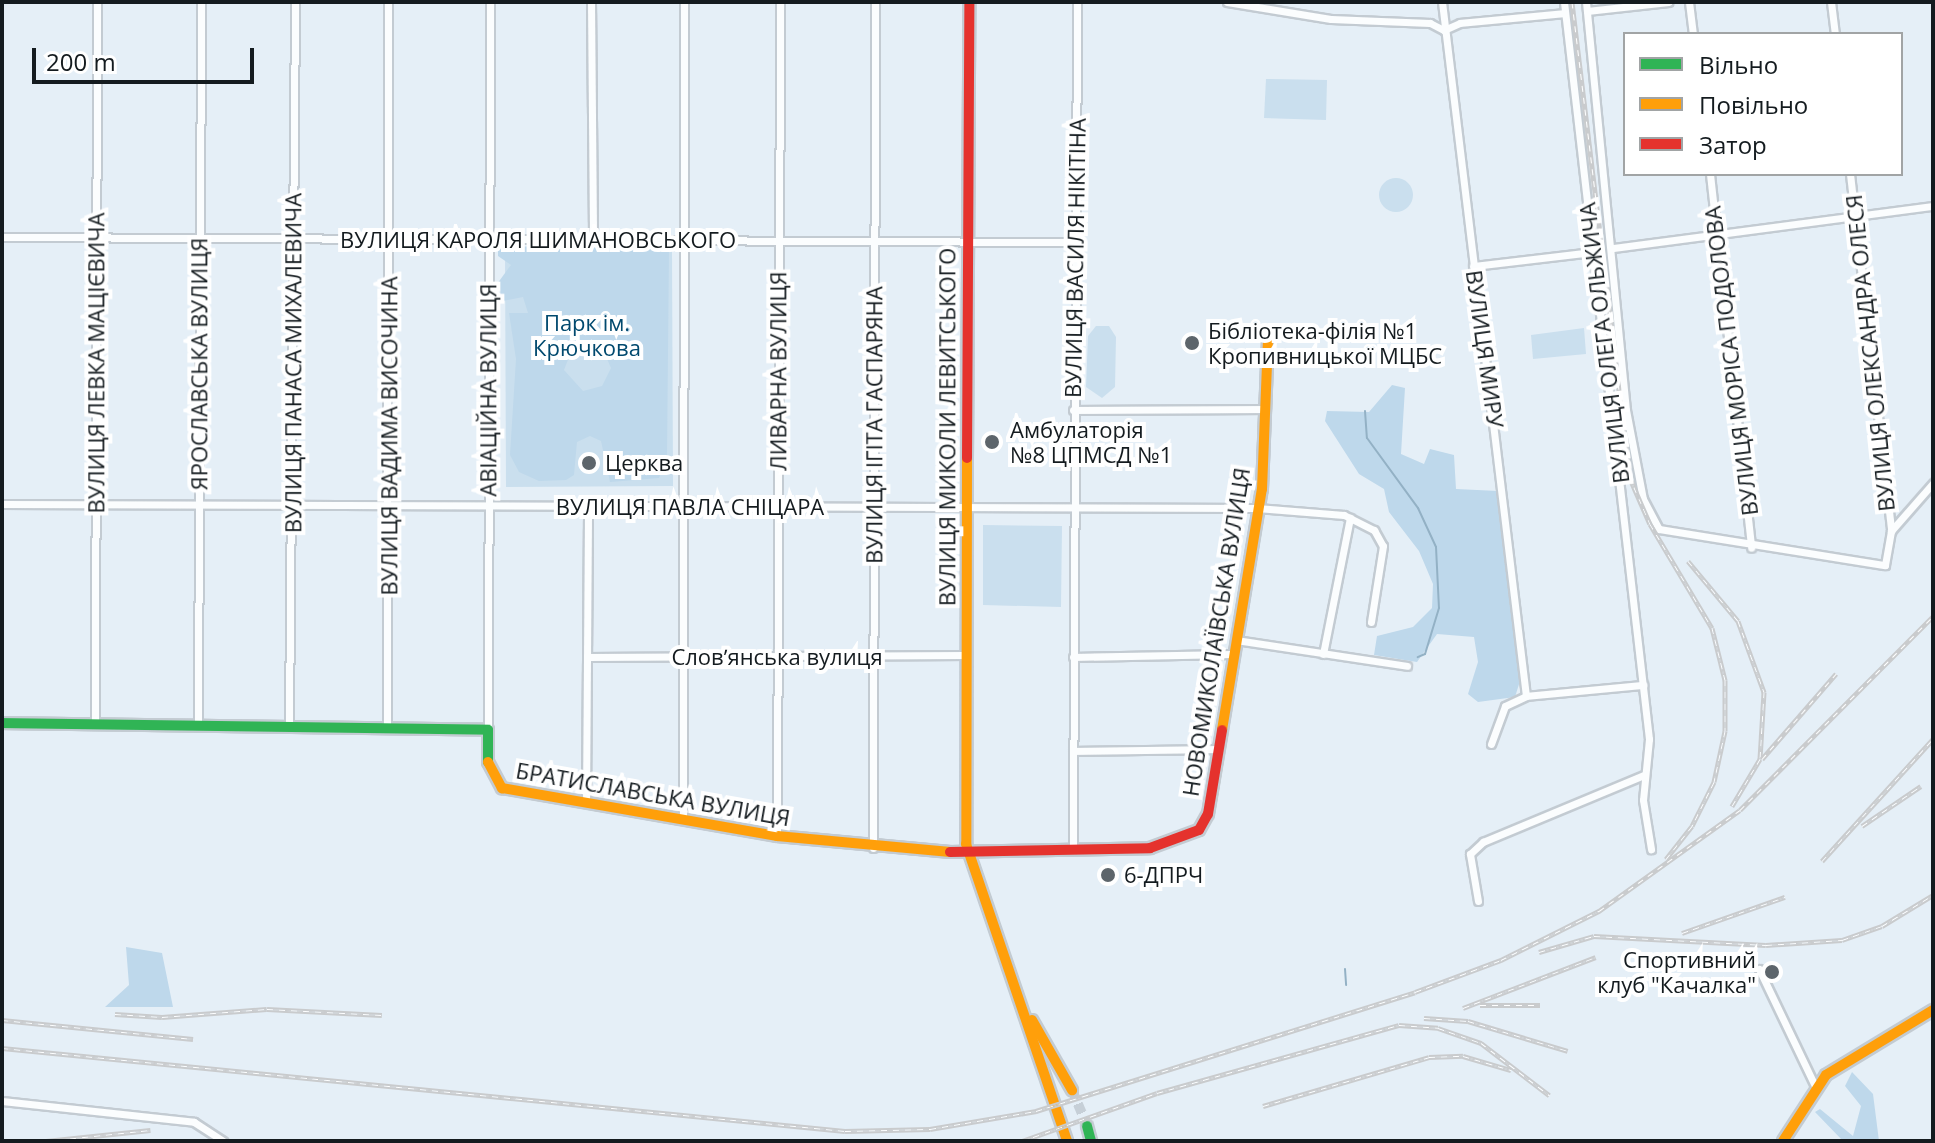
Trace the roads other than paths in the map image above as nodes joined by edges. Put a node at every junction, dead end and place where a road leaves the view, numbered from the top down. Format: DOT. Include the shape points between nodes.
graph roads {
  1 [pos="97,2"];
  2 [pos="201,2"];
  3 [pos="295,2"];
  4 [pos="388,2"];
  5 [pos="490,2"];
  6 [pos="591,2"];
  7 [pos="684,2"];
  8 [pos="780,2"];
  9 [pos="875,2"];
  10 [pos="969,2"];
  11 [pos="1077,2"];
  12 [pos="1227,2"];
  13 [pos="1442,2"];
  14 [pos="1564,2"];
  15 [pos="1669,2"];
  16 [pos="1689,2"];
  17 [pos="1831,2"];
  18 [pos="1586,6"];
  19 [pos="1565,13"];
  20 [pos="1444,30"];
  21 [pos="1693,32"];
  22 [pos="1835,32"];
  23 [pos="1710,176"];
  24 [pos="1850,176"];
  25 [pos="1933,206"];
  26 [pos="1855,215"];
  27 [pos="1717,233"];
  28 [pos="2,237"];
  29 [pos="294,239"];
  30 [pos="779,239"];
  31 [pos="874,239"];
  32 [pos="98,240"];
  33 [pos="199,240"];
  34 [pos="389,240"];
  35 [pos="489,240"];
  36 [pos="593,241"];
  37 [pos="684,242"];
  38 [pos="968,242"];
  39 [pos="1075,242"];
  40 [pos="1613,248"];
  41 [pos="1593,252"];
  42 [pos="1473,266"];
  43 [pos="1268,341"];
  44 [pos="1266,409"];
  45 [pos="1073,410"];
  46 [pos="1933,483"];
  47 [pos="2,504"];
  48 [pos="95,504"];
  49 [pos="198,505"];
  50 [pos="292,505"];
  51 [pos="389,505"];
  52 [pos="875,506"];
  53 [pos="487,507"];
  54 [pos="588,507"];
  55 [pos="683,507"];
  56 [pos="778,507"];
  57 [pos="1257,508"];
  58 [pos="968,509"];
  59 [pos="1072,511"];
  60 [pos="1350,518"];
  61 [pos="1891,531"];
  62 [pos="1751,548"];
  63 [pos="1371,622"];
  64 [pos="1236,640"];
  65 [pos="1232,654"];
  66 [pos="1323,654"];
  67 [pos="778,655"];
  68 [pos="966,655"];
  69 [pos="587,657"];
  70 [pos="682,657"];
  71 [pos="1073,657"];
  72 [pos="873,658"];
  73 [pos="1407,666"];
  74 [pos="1643,685"];
  75 [pos="1526,696"];
  76 [pos="2,723"];
  77 [pos="95,724"];
  78 [pos="289,724"];
  79 [pos="198,725"];
  80 [pos="387,726"];
  81 [pos="488,730"];
  82 [pos="1491,744"];
  83 [pos="1217,749"];
  84 [pos="1073,751"];
  85 [pos="1644,775"];
  86 [pos="586,802"];
  87 [pos="683,818"];
  88 [pos="1199,830"];
  89 [pos="777,836"];
  90 [pos="873,849"];
  91 [pos="1651,849"];
  92 [pos="1073,850"];
  93 [pos="969,852"];
  94 [pos="1478,901"];
  95 [pos="1759,969"];
  96 [pos="1025,1008"];
  97 [pos="1933,1010"];
  98 [pos="1815,1086"];
  99 [pos="1072,1090"];
  100 [pos="2,1101"];
  101 [pos="1087,1126"];
  102 [pos="223,1141"];
  103 [pos="1067,1141"];
  104 [pos="1091,1141"];
  105 [pos="1783,1141"];
  1 -- 32 [label="street, ВУЛИЦЯ ЛЕВКА МАЦІЄВИЧА"];
  2 -- 33 [label="street, ЯРОСЛАВСЬКА ВУЛИЦЯ"];
  3 -- 29 [label="street, ВУЛИЦЯ ПАНАСА МИХАЛЕВИЧА"];
  4 -- 34 [label="street, ВУЛИЦЯ ВАДИМА ВИСОЧИНА"];
  5 -- 35 [label="street, АВІАЦІЙНА ВУЛИЦЯ"];
  6 -- 36 [label="street"];
  7 -- 37 [label="street"];
  8 -- 30 [label="street, ЛИВАРНА ВУЛИЦЯ"];
  9 -- 31 [label="street, ВУЛИЦЯ ІГІТА ГАСПАРЯНА"];
  10 -- 38 [label="street, ВУЛИЦЯ МИКОЛИ ЛЕВИТСЬКОГО"];
  11 -- 39 [label="street, ВУЛИЦЯ ВАСИЛЯ НІКІТІНА"];
  12 -- 20 [label="street"];
  13 -- 20 [label="street, ВУЛИЦЯ МИРУ"];
  14 -- 19 [label="street, ВУЛИЦЯ ОЛЕГА ОЛЬЖИЧА"];
  15 -- 18 [label="street"];
  16 -- 21 [label="street"];
  17 -- 22 [label="street"];
  18 -- 40 [label="street, ВУЛИЦЯ ОЛЕГА ОЛЬЖИЧА"];
  19 -- 20 [label="street"];
  19 -- 41 [label="street, ВУЛИЦЯ ОЛЕГА ОЛЬЖИЧА"];
  20 -- 42 [label="street, ВУЛИЦЯ МИРУ"];
  23 -- 27 [label="street, ВУЛИЦЯ МОРІСА ПОДОЛОВА"];
  24 -- 26 [label="street, ВУЛИЦЯ ОЛЕКСАНДРА ОЛЕСЯ"];
  25 -- 26 [label="street"];
  26 -- 27 [label="street"];
  26 -- 61 [label="street, ВУЛИЦЯ ОЛЕКСАНДРА ОЛЕСЯ"];
  27 -- 40 [label="street"];
  27 -- 62 [label="street, ВУЛИЦЯ МОРІСА ПОДОЛОВА"];
  28 -- 32 [label="street, ВУЛИЦЯ КАРОЛЯ ШИМАНОВСЬКОГО"];
  29 -- 33 [label="street, ВУЛИЦЯ КАРОЛЯ ШИМАНОВСЬКОГО"];
  29 -- 34 [label="street, ВУЛИЦЯ КАРОЛЯ ШИМАНОВСЬКОГО"];
  29 -- 50 [label="street, ВУЛИЦЯ ПАНАСА МИХАЛЕВИЧА"];
  30 -- 31 [label="street, ВУЛИЦЯ КАРОЛЯ ШИМАНОВСЬКОГО"];
  30 -- 37 [label="street, ВУЛИЦЯ КАРОЛЯ ШИМАНОВСЬКОГО"];
  30 -- 56 [label="street, ЛИВАРНА ВУЛИЦЯ"];
  31 -- 38 [label="street, ВУЛИЦЯ КАРОЛЯ ШИМАНОВСЬКОГО"];
  31 -- 52 [label="street, ВУЛИЦЯ ІГІТА ГАСПАРЯНА"];
  32 -- 33 [label="street, ВУЛИЦЯ КАРОЛЯ ШИМАНОВСЬКОГО"];
  32 -- 48 [label="street, ВУЛИЦЯ ЛЕВКА МАЦІЄВИЧА"];
  33 -- 49 [label="street, ЯРОСЛАВСЬКА ВУЛИЦЯ"];
  34 -- 35 [label="street, ВУЛИЦЯ КАРОЛЯ ШИМАНОВСЬКОГО"];
  34 -- 51 [label="street, ВУЛИЦЯ ВАДИМА ВИСОЧИНА"];
  35 -- 36 [label="street, ВУЛИЦЯ КАРОЛЯ ШИМАНОВСЬКОГО"];
  35 -- 53 [label="street, АВІАЦІЙНА ВУЛИЦЯ"];
  36 -- 37 [label="street, ВУЛИЦЯ КАРОЛЯ ШИМАНОВСЬКОГО"];
  37 -- 55 [label="street"];
  38 -- 39 [label="street, ВУЛИЦЯ КАРОЛЯ ШИМАНОВСЬКОГО"];
  38 -- 58 [label="street, ВУЛИЦЯ МИКОЛИ ЛЕВИТСЬКОГО"];
  39 -- 45 [label="street, ВУЛИЦЯ ВАСИЛЯ НІКІТІНА"];
  40 -- 62 [label="street, ВУЛИЦЯ ОЛЕГА ОЛЬЖИЧА" via="1626,410 1643,499 1666,532"];
  41 -- 42 [label="street"];
  41 -- 74 [label="street, ВУЛИЦЯ ОЛЕГА ОЛЬЖИЧА"];
  42 -- 75 [label="street, ВУЛИЦЯ МИРУ"];
  43 -- 44 [label="street, НОВОМИКОЛАЇВСЬКА ВУЛИЦЯ"];
  44 -- 45 [label="street"];
  44 -- 57 [label="street, НОВОМИКОЛАЇВСЬКА ВУЛИЦЯ"];
  45 -- 59 [label="street, ВУЛИЦЯ ВАСИЛЯ НІКІТІНА"];
  46 -- 61 [label="street"];
  47 -- 48 [label="street, ВУЛИЦЯ ПАВЛА СНІЦАРА"];
  48 -- 49 [label="street, ВУЛИЦЯ ПАВЛА СНІЦАРА"];
  48 -- 77 [label="street, ВУЛИЦЯ ЛЕВКА МАЦІЄВИЧА"];
  49 -- 50 [label="street, ВУЛИЦЯ ПАВЛА СНІЦАРА"];
  49 -- 79 [label="street, ЯРОСЛАВСЬКА ВУЛИЦЯ"];
  50 -- 51 [label="street, ВУЛИЦЯ ПАВЛА СНІЦАРА"];
  50 -- 78 [label="street, ВУЛИЦЯ ПАНАСА МИХАЛЕВИЧА"];
  51 -- 53 [label="street, ВУЛИЦЯ ПАВЛА СНІЦАРА"];
  51 -- 80 [label="street, ВУЛИЦЯ ВАДИМА ВИСОЧИНА"];
  52 -- 56 [label="street, ВУЛИЦЯ ПАВЛА СНІЦАРА"];
  52 -- 58 [label="street, ВУЛИЦЯ ПАВЛА СНІЦАРА"];
  52 -- 72 [label="street, ВУЛИЦЯ ІГІТА ГАСПАРЯНА"];
  53 -- 54 [label="street, ВУЛИЦЯ ПАВЛА СНІЦАРА"];
  53 -- 81 [label="street, АВІАЦІЙНА ВУЛИЦЯ"];
  54 -- 55 [label="street, ВУЛИЦЯ ПАВЛА СНІЦАРА"];
  54 -- 69 [label="street"];
  55 -- 56 [label="street, ВУЛИЦЯ ПАВЛА СНІЦАРА"];
  55 -- 70 [label="street"];
  56 -- 67 [label="street, ЛИВАРНА ВУЛИЦЯ"];
  57 -- 59 [label="street, ВУЛИЦЯ ПАВЛА СНІЦАРА"];
  57 -- 60 [label="street, ВУЛИЦЯ ПАВЛА СНІЦАРА"];
  57 -- 64 [label="street, НОВОМИКОЛАЇВСЬКА ВУЛИЦЯ"];
  58 -- 59 [label="street, ВУЛИЦЯ ПАВЛА СНІЦАРА"];
  58 -- 68 [label="street, ВУЛИЦЯ МИКОЛИ ЛЕВИТСЬКОГО"];
  59 -- 71 [label="street, ВУЛИЦЯ ВАСИЛЯ НІКІТІНА"];
  60 -- 63 [label="street, ВУЛИЦЯ ПАВЛА СНІЦАРА" via="1374,530 1383,546"];
  60 -- 66 [label="street"];
  61 -- 62 [label="street" via="1885,565"];
  64 -- 65 [label="street, НОВОМИКОЛАЇВСЬКА ВУЛИЦЯ"];
  64 -- 66 [label="street"];
  65 -- 71 [label="street"];
  65 -- 83 [label="street, НОВОМИКОЛАЇВСЬКА ВУЛИЦЯ"];
  66 -- 73 [label="street"];
  67 -- 70 [label="street, Словʼянська вулиця"];
  67 -- 72 [label="street, Словʼянська вулиця"];
  67 -- 89 [label="street, ЛИВАРНА ВУЛИЦЯ"];
  68 -- 72 [label="street, Словʼянська вулиця"];
  68 -- 93 [label="street, ВУЛИЦЯ МИКОЛИ ЛЕВИТСЬКОГО"];
  69 -- 70 [label="street, Словʼянська вулиця"];
  69 -- 86 [label="street"];
  70 -- 87 [label="street"];
  71 -- 84 [label="street, ВУЛИЦЯ ВАСИЛЯ НІКІТІНА"];
  72 -- 90 [label="street, ВУЛИЦЯ ІГІТА ГАСПАРЯНА"];
  74 -- 75 [label="street"];
  74 -- 85 [label="street, ВУЛИЦЯ ОЛЕГА ОЛЬЖИЧА" via="1649,739"];
  75 -- 82 [label="street" via="1505,706"];
  76 -- 77 [label="street"];
  77 -- 79 [label="street"];
  78 -- 79 [label="street"];
  78 -- 80 [label="street"];
  80 -- 81 [label="street"];
  81 -- 86 [label="street, БРАТИСЛАВСЬКА ВУЛИЦЯ" via="488,768 497,785"];
  83 -- 84 [label="street"];
  83 -- 88 [label="street, НОВОМИКОЛАЇВСЬКА ВУЛИЦЯ" via="1208,814"];
  84 -- 92 [label="street, ВУЛИЦЯ ВАСИЛЯ НІКІТІНА"];
  85 -- 91 [label="street, ВУЛИЦЯ ОЛЕГА ОЛЬЖИЧА"];
  85 -- 94 [label="street" via="1483,842 1470,854"];
  86 -- 87 [label="street, БРАТИСЛАВСЬКА ВУЛИЦЯ"];
  87 -- 89 [label="street, БРАТИСЛАВСЬКА ВУЛИЦЯ"];
  88 -- 92 [label="street, БРАТИСЛАВСЬКА ВУЛИЦЯ" via="1150,848"];
  89 -- 90 [label="street, БРАТИСЛАВСЬКА ВУЛИЦЯ"];
  90 -- 93 [label="street, БРАТИСЛАВСЬКА ВУЛИЦЯ"];
  92 -- 93 [label="street, БРАТИСЛАВСЬКА ВУЛИЦЯ"];
  93 -- 96 [label="street, ВУЛИЦЯ МИКОЛИ ЛЕВИТСЬКОГО"];
  95 -- 98 [label="street"];
  96 -- 99 [label="street"];
  96 -- 103 [label="street"];
  97 -- 98 [label="street" via="1853,1054"];
  98 -- 105 [label="street"];
  100 -- 102 [label="street" via="194,1122"];
  101 -- 104 [label="street"];
}
